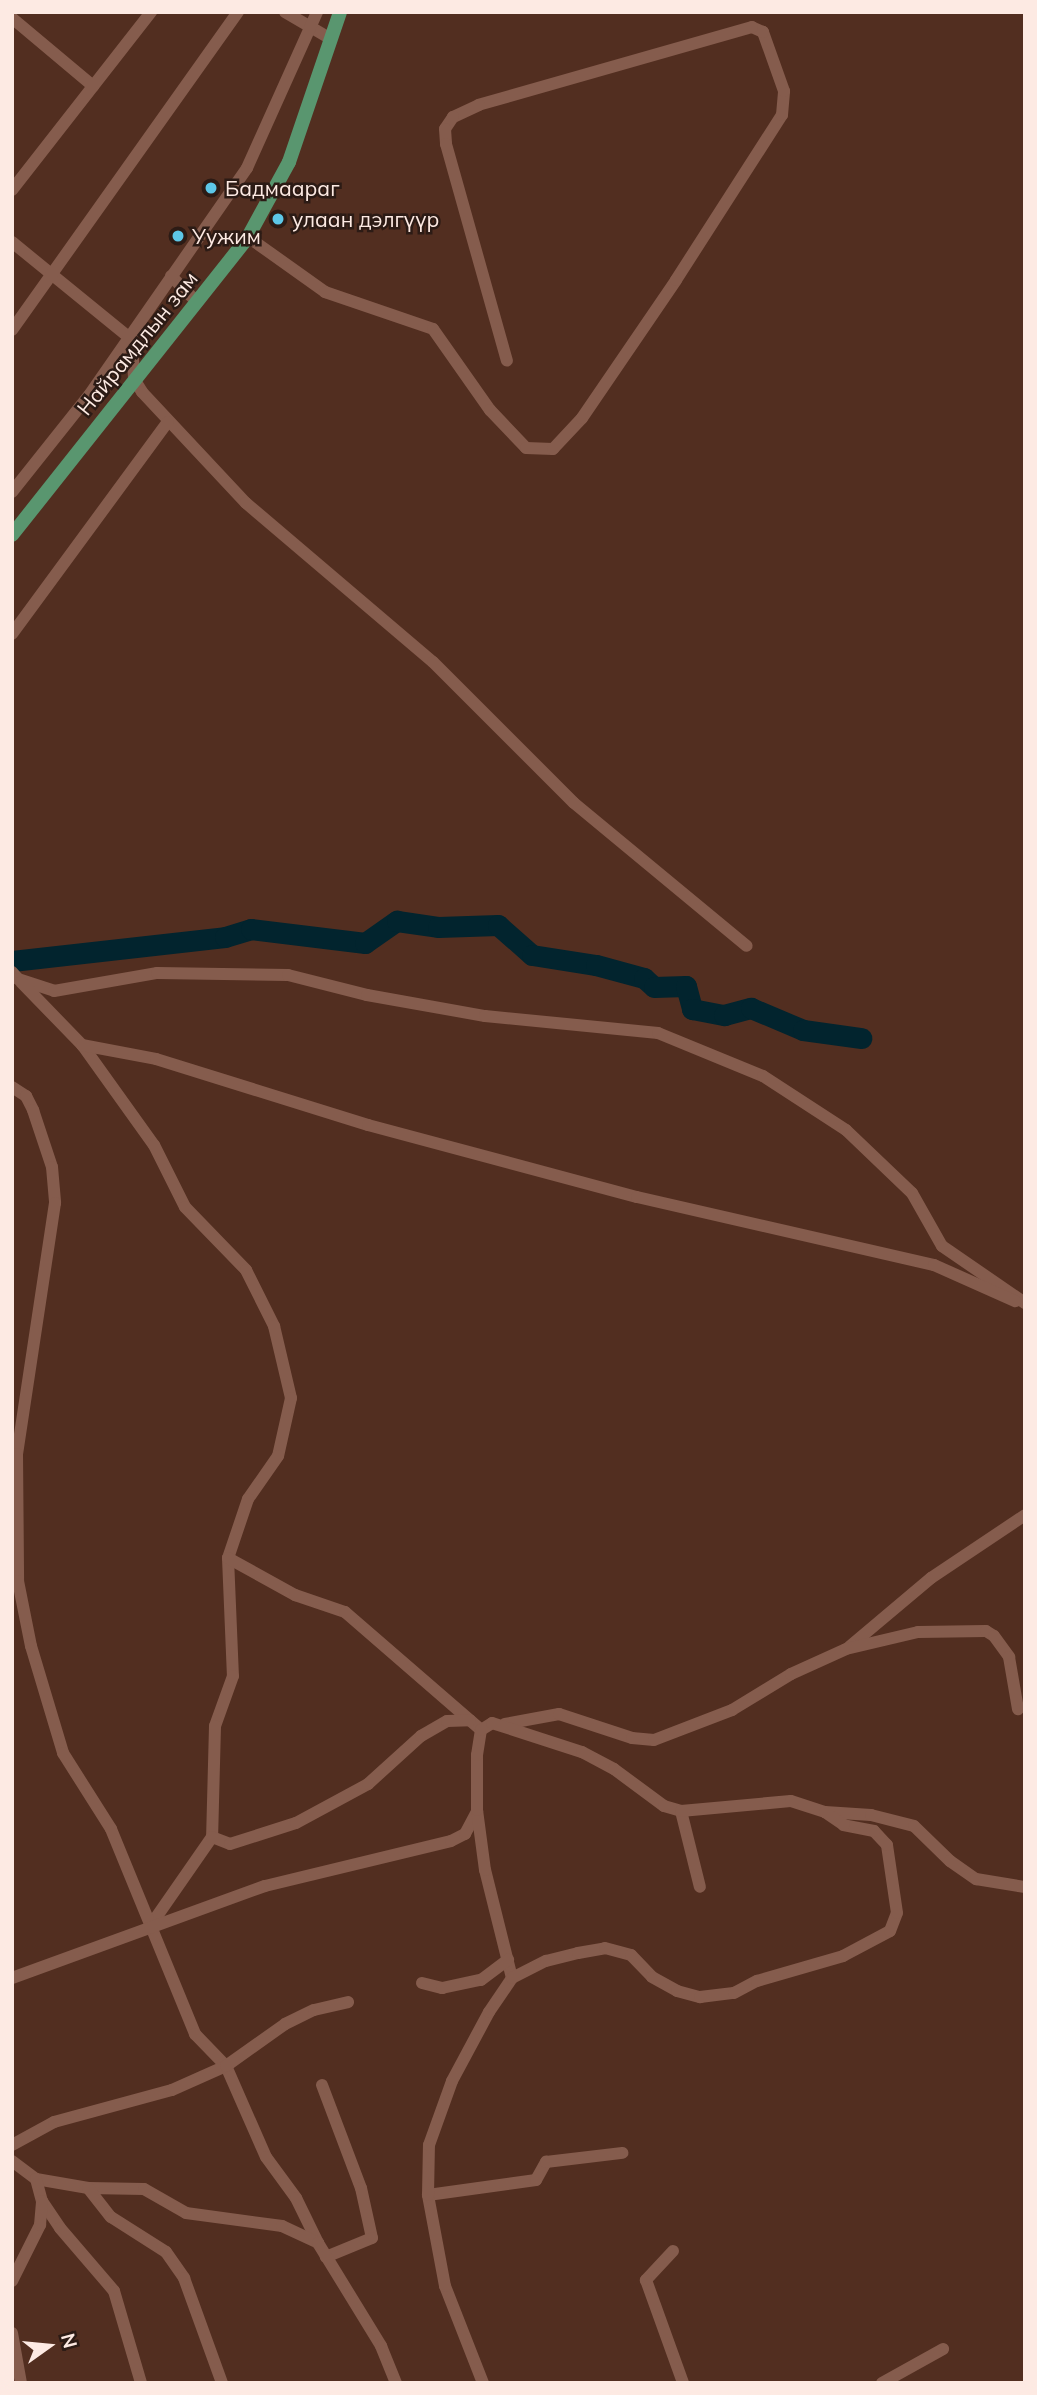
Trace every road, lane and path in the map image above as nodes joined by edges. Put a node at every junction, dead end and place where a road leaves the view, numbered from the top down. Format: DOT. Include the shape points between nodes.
graph roads {
  1 [pos="152,12"];
  2 [pos="238,12"];
  3 [pos="285,12"];
  4 [pos="317,12"];
  5 [pos="340,12"];
  6 [pos="12,18"];
  7 [pos="313,28"];
  8 [pos="331,39"];
  9 [pos="93,86"];
  10 [pos="12,166"];
  11 [pos="23,175"];
  12 [pos="12,190"];
  13 [pos="248,237"];
  14 [pos="12,242"];
  15 [pos="54,276"];
  16 [pos="171,276"];
  17 [pos="197,302"];
  18 [pos="12,330"];
  19 [pos="129,338"];
  20 [pos="508,361"];
  21 [pos="134,379"];
  22 [pos="168,422"];
  23 [pos="12,492"];
  24 [pos="12,535"];
  25 [pos="12,634"];
  26 [pos="747,946"];
  27 [pos="16,976"];
  28 [pos="82,1045"];
  29 [pos="12,1087"];
  30 [pos="1025,1304"];
  31 [pos="1025,1515"];
  32 [pos="228,1558"];
  33 [pos="846,1649"];
  34 [pos="1018,1709"];
  35 [pos="470,1720"];
  36 [pos="505,1724"];
  37 [pos="481,1730"];
  38 [pos="477,1810"];
  39 [pos="681,1811"];
  40 [pos="825,1812"];
  41 [pos="212,1837"];
  42 [pos="1025,1886"];
  43 [pos="700,1887"];
  44 [pos="148,1929"];
  45 [pos="508,1961"];
  46 [pos="12,1978"];
  47 [pos="512,1978"];
  48 [pos="422,1983"];
  49 [pos="348,2002"];
  50 [pos="226,2066"];
  51 [pos="322,2085"];
  52 [pos="12,2145"];
  53 [pos="622,2153"];
  54 [pos="12,2161"];
  55 [pos="36,2179"];
  56 [pos="88,2188"];
  57 [pos="428,2195"];
  58 [pos="42,2201"];
  59 [pos="318,2243"];
  60 [pos="673,2251"];
  61 [pos="326,2257"];
  62 [pos="12,2281"];
  63 [pos="12,2333"];
  64 [pos="13,2348"];
  65 [pos="943,2349"];
  66 [pos="21,2383"];
  67 [pos="141,2383"];
  68 [pos="222,2383"];
  69 [pos="396,2383"];
  70 [pos="483,2383"];
  71 [pos="683,2383"];
  72 [pos="882,2383"];
  1 -- 9 [label="street"];
  2 -- 15 [label="street"];
  3 -- 7 [label="street"];
  4 -- 7 [label="street"];
  5 -- 8 [label="main road, Найрамдлын зам"];
  6 -- 9 [label="street"];
  7 -- 8 [label="street"];
  7 -- 16 [label="street" via="247,168"];
  8 -- 13 [label="main road, Найрамдлын зам" via="289,162"];
  9 -- 11 [label="street"];
  10 -- 11 [label="street"];
  11 -- 12 [label="street"];
  13 -- 17 [label="main road, Найрамдлын зам"];
  13 -- 20 [label="street" via="325,292 433,329 490,410 526,449 553,449 582,418 782,115 784,91 763,32 752,27 479,105 453,117 444,129 446,144"];
  14 -- 15 [label="street"];
  15 -- 18 [label="street"];
  15 -- 19 [label="street"];
  16 -- 17 [label="street"];
  16 -- 19 [label="street"];
  17 -- 21 [label="main road, Найрамдлын зам"];
  19 -- 21 [label="street"];
  19 -- 23 [label="street"];
  21 -- 22 [label="street"];
  21 -- 24 [label="main road, Найрамдлын зам"];
  22 -- 25 [label="street"];
  22 -- 26 [label="street" via="246,503 433,662 574,803"];
  27 -- 28 [label="street"];
  27 -- 30 [label="street" via="54,991 157,973 250,971 485,1016 658,1033 763,1076 846,1130 912,1193 942,1246"];
  28 -- 30 [label="street" via="156,1059 368,1125 637,1197 934,1265"];
  28 -- 32 [label="street" via="154,1145 185,1207 246,1270 282,1351 292,1398 278,1456 248,1499"];
  29 -- 44 [label="street" via="26,1096 33,1110 52,1167 55,1203 17,1454 18,1581 34,1659 63,1753 111,1829"];
  31 -- 33 [label="street" via="931,1578"];
  32 -- 35 [label="street" via="295,1595 345,1612"];
  32 -- 41 [label="street" via="233,1676 215,1726"];
  33 -- 34 [label="street" via="918,1632 986,1631 1009,1657"];
  33 -- 36 [label="street" via="790,1674 732,1710 654,1740 632,1738 559,1714"];
  35 -- 37 [label="street"];
  35 -- 41 [label="street" via="447,1721 421,1736 368,1784 296,1823 230,1844"];
  36 -- 37 [label="street" via="492,1723"];
  36 -- 39 [label="street" via="582,1752 664,1806"];
  37 -- 38 [label="street"];
  38 -- 44 [label="street" via="465,1834 451,1841 264,1886"];
  38 -- 45 [label="street" via="485,1870"];
  39 -- 40 [label="street" via="791,1801"];
  39 -- 43 [label="street"];
  40 -- 42 [label="street" via="871,1815 914,1826 976,1879"];
  40 -- 47 [label="street" via="844,1825 874,1831 887,1845 897,1913 890,1931 843,1956 758,1981 734,1993 700,1997 652,1977 631,1955 606,1948 546,1961"];
  41 -- 44 [label="street"];
  44 -- 46 [label="street"];
  44 -- 50 [label="street" via="195,2034"];
  45 -- 47 [label="street"];
  45 -- 48 [label="street" via="481,1980 442,1988"];
  47 -- 57 [label="street" via="452,2081 429,2145"];
  49 -- 50 [label="street" via="314,2010 285,2024"];
  50 -- 52 [label="street" via="172,2090 54,2122"];
  50 -- 59 [label="street" via="266,2157 296,2198"];
  51 -- 61 [label="street" via="360,2188 372,2238"];
  53 -- 57 [label="street" via="546,2162 536,2180"];
  54 -- 55 [label="street"];
  55 -- 56 [label="street"];
  55 -- 58 [label="street"];
  56 -- 59 [label="street" via="144,2189 186,2213 282,2227"];
  56 -- 68 [label="street" via="111,2217 166,2252 178,2270"];
  57 -- 70 [label="street" via="445,2286"];
  58 -- 62 [label="street" via="40,2225"];
  58 -- 67 [label="street" via="114,2291"];
  59 -- 61 [label="street"];
  60 -- 71 [label="street" via="646,2280"];
  61 -- 69 [label="street" via="381,2346"];
  63 -- 64 [label="street"];
  64 -- 66 [label="street"];
  65 -- 72 [label="street"];
}
